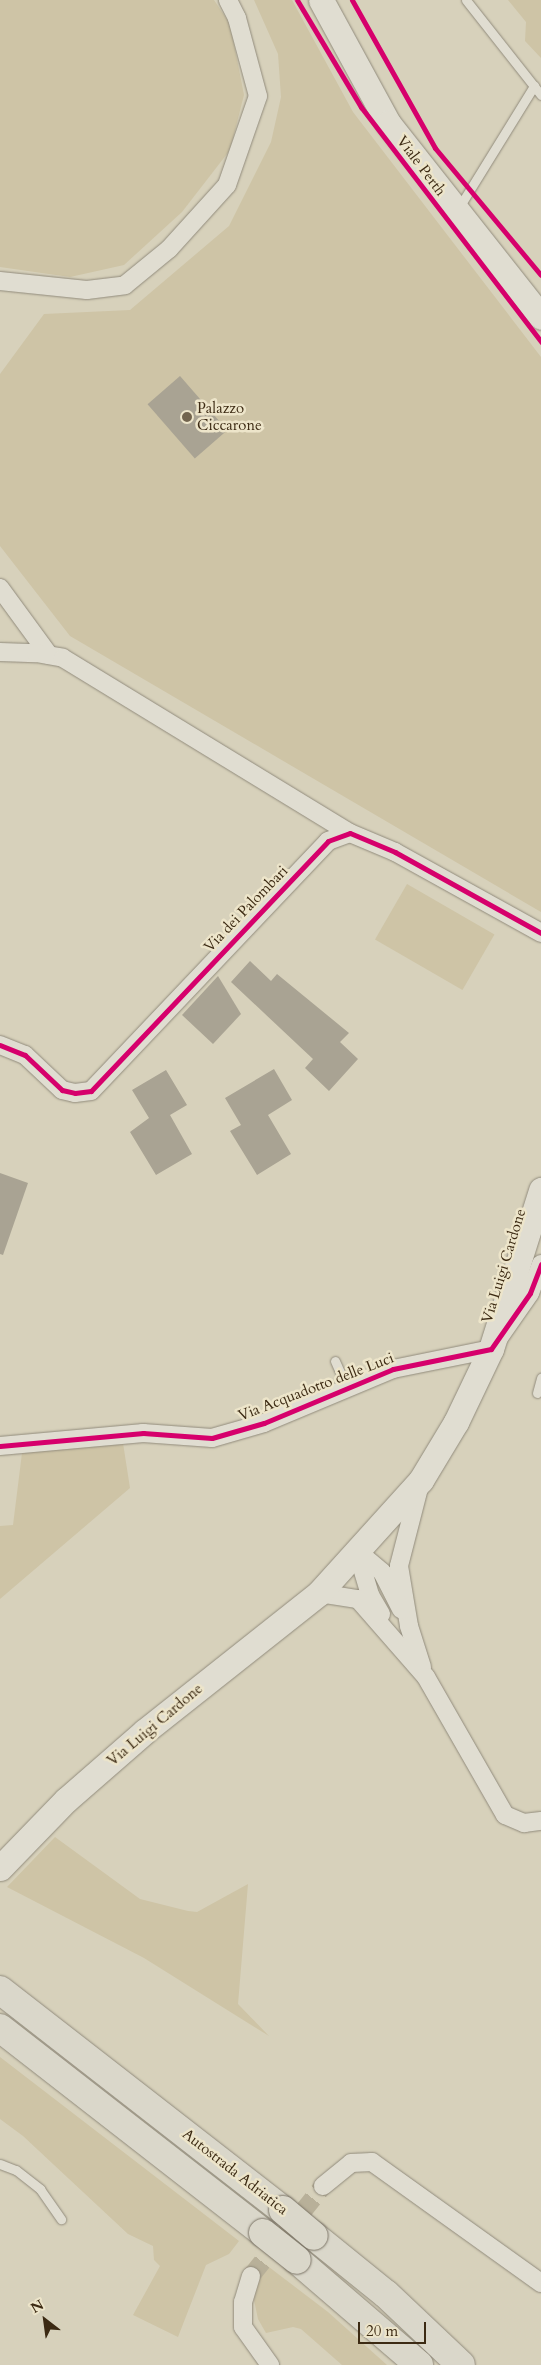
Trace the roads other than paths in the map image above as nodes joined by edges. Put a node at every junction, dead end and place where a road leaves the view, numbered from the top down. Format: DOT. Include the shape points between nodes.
graph roads {
  1 [pos="228,0"];
  2 [pos="321,0"];
  3 [pos="466,0"];
  4 [pos="534,86"];
  5 [pos="541,95"];
  6 [pos="456,212"];
  7 [pos="0,281"];
  8 [pos="541,317"];
  9 [pos="0,588"];
  10 [pos="0,652"];
  11 [pos="49,655"];
  12 [pos="350,833"];
  13 [pos="541,933"];
  14 [pos="0,1045"];
  15 [pos="541,1190"];
  16 [pos="541,1264"];
  17 [pos="491,1349"];
  18 [pos="335,1360"];
  19 [pos="541,1378"];
  20 [pos="347,1388"];
  21 [pos="537,1393"];
  22 [pos="0,1446"];
  23 [pos="421,1480"];
  24 [pos="357,1551"];
  25 [pos="319,1593"];
  26 [pos="409,1626"];
  27 [pos="395,1638"];
  28 [pos="426,1677"];
  29 [pos="541,1821"];
  30 [pos="0,1868"];
  31 [pos="0,1990"];
  32 [pos="0,2028"];
  33 [pos="0,2164"];
  34 [pos="323,2186"];
  35 [pos="61,2219"];
  36 [pos="251,2276"];
  37 [pos="541,2283"];
  38 [pos="270,2365"];
  39 [pos="419,2365"];
  40 [pos="461,2365"];
  1 -- 7 [label="street" via="237,18 258,96 227,185 169,249 125,286 87,290"];
  2 -- 6 [label="main road, Viale Perth" via="388,123"];
  3 -- 4 [label="lane"];
  4 -- 5 [label="lane"];
  4 -- 6 [label="lane"];
  6 -- 8 [label="main road, Viale Perth"];
  9 -- 11 [label="street"];
  10 -- 11 [label="street"];
  11 -- 12 [label="street" via="63,658 95,676"];
  12 -- 13 [label="street" via="395,852"];
  12 -- 14 [label="street, Via dei Palombari" via="328,841 90,1090 75,1093 62,1090 26,1055"];
  15 -- 17 [label="main road, Via Luigi Cardone"];
  16 -- 17 [label="street, Via Luigi Cardone" via="530,1293"];
  17 -- 20 [label="street, Via Acquadotto delle Luci" via="392,1369"];
  17 -- 23 [label="main road, Via Luigi Cardone" via="456,1422"];
  18 -- 20 [label="lane"];
  19 -- 21 [label="lane"];
  20 -- 22 [label="street, Via Acquadotto delle Luci" via="264,1422 212,1438 144,1433"];
  23 -- 24 [label="main road, Via Luigi Cardone"];
  23 -- 26 [label="street, Via Luigi Cardone" via="398,1566"];
  24 -- 25 [label="main road, Via Luigi Cardone"];
  24 -- 26 [label="street, Via Luigi Cardone" via="382,1572"];
  24 -- 27 [label="street, Via Luigi Cardone" via="370,1594"];
  25 -- 27 [label="street, Via Luigi Cardone" via="358,1599"];
  25 -- 30 [label="main road, Via Luigi Cardone" via="145,1731 66,1800"];
  26 -- 28 [label="street, Via Luigi Cardone"];
  27 -- 28 [label="street, Via Luigi Cardone"];
  28 -- 29 [label="street, Via Luigi Cardone" via="505,1815 524,1823"];
  31 -- 40 [label="highway, Autostrada Adriatica, bridge" via="283,2210 386,2294"];
  32 -- 39 [label="highway, Autostrada Adriatica, bridge" via="297,2260"];
  33 -- 35 [label="lane" via="16,2170 40,2190"];
  34 -- 37 [label="street" via="351,2163 372,2162"];
  36 -- 38 [label="street" via="243,2302 243,2327"];
}
